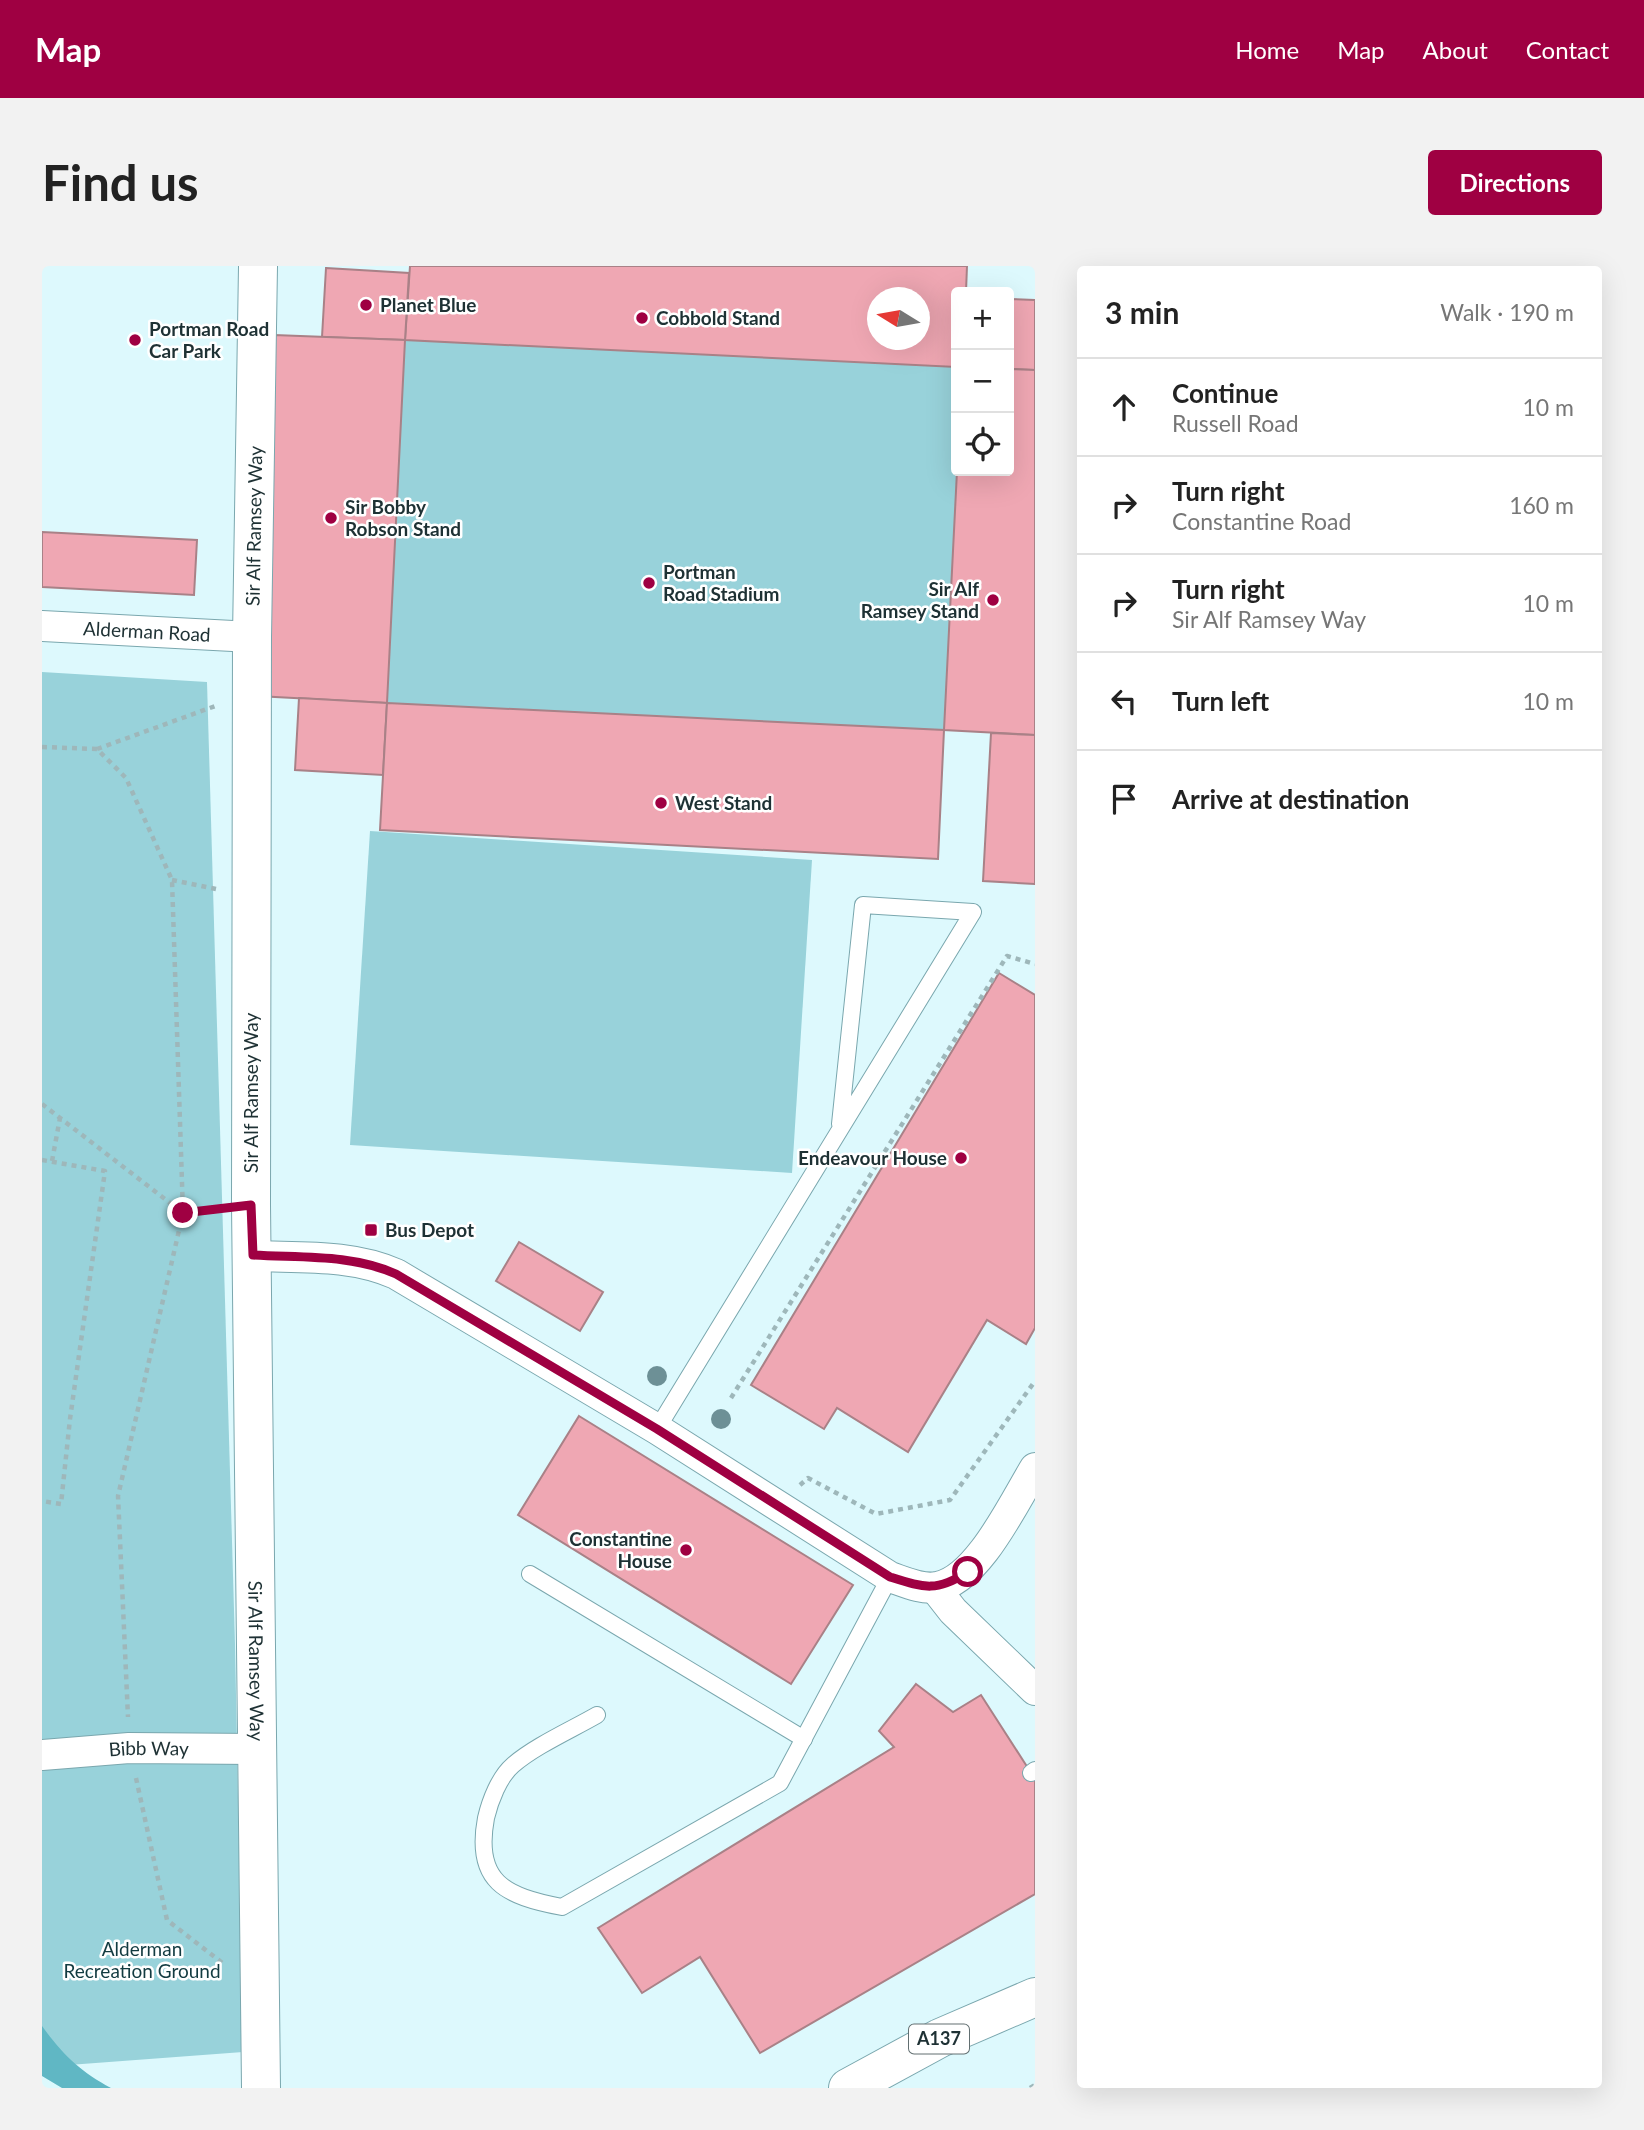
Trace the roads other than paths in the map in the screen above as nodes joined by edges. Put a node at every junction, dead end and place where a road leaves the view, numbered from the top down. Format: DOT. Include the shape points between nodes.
graph roads {
  1 [pos="258,266"];
  2 [pos="42,626"];
  3 [pos="252,637"];
  4 [pos="840,1124"];
  5 [pos="253,1255"];
  6 [pos="657,1429"];
  7 [pos="1035,1468"];
  8 [pos="530,1574"];
  9 [pos="890,1577"];
  10 [pos="935,1588"];
  11 [pos="1035,1690"];
  12 [pos="597,1715"];
  13 [pos="804,1739"];
  14 [pos="256,1749"];
  15 [pos="42,1755"];
  16 [pos="1035,1997"];
  17 [pos="261,2088"];
  18 [pos="848,2088"];
  1 -- 3 [label="street, Sir Alf Ramsey Way"];
  2 -- 3 [label="street, Alderman Road"];
  3 -- 5 [label="street, Sir Alf Ramsey Way"];
  4 -- 4 [label="lane" via="863,905 972,912 848,1112"];
  4 -- 6 [label="lane"];
  5 -- 6 [label="street" via="348,1259 396,1274"];
  5 -- 14 [label="street, Sir Alf Ramsey Way"];
  6 -- 9 [label="street"];
  7 -- 10 [label="street" via="968,1572"];
  8 -- 13 [label="lane"];
  9 -- 10 [label="street"];
  9 -- 13 [label="lane"];
  10 -- 11 [label="street"];
  12 -- 13 [label="lane" via="512,1766 489,1802 482,1840 484,1863 495,1882 523,1900 562,1907 780,1783"];
  14 -- 15 [label="street, Bibb Way" via="129,1748"];
  14 -- 17 [label="street, Sir Alf Ramsey Way"];
  16 -- 18 [label="street, A137" via="940,2038"];
}
